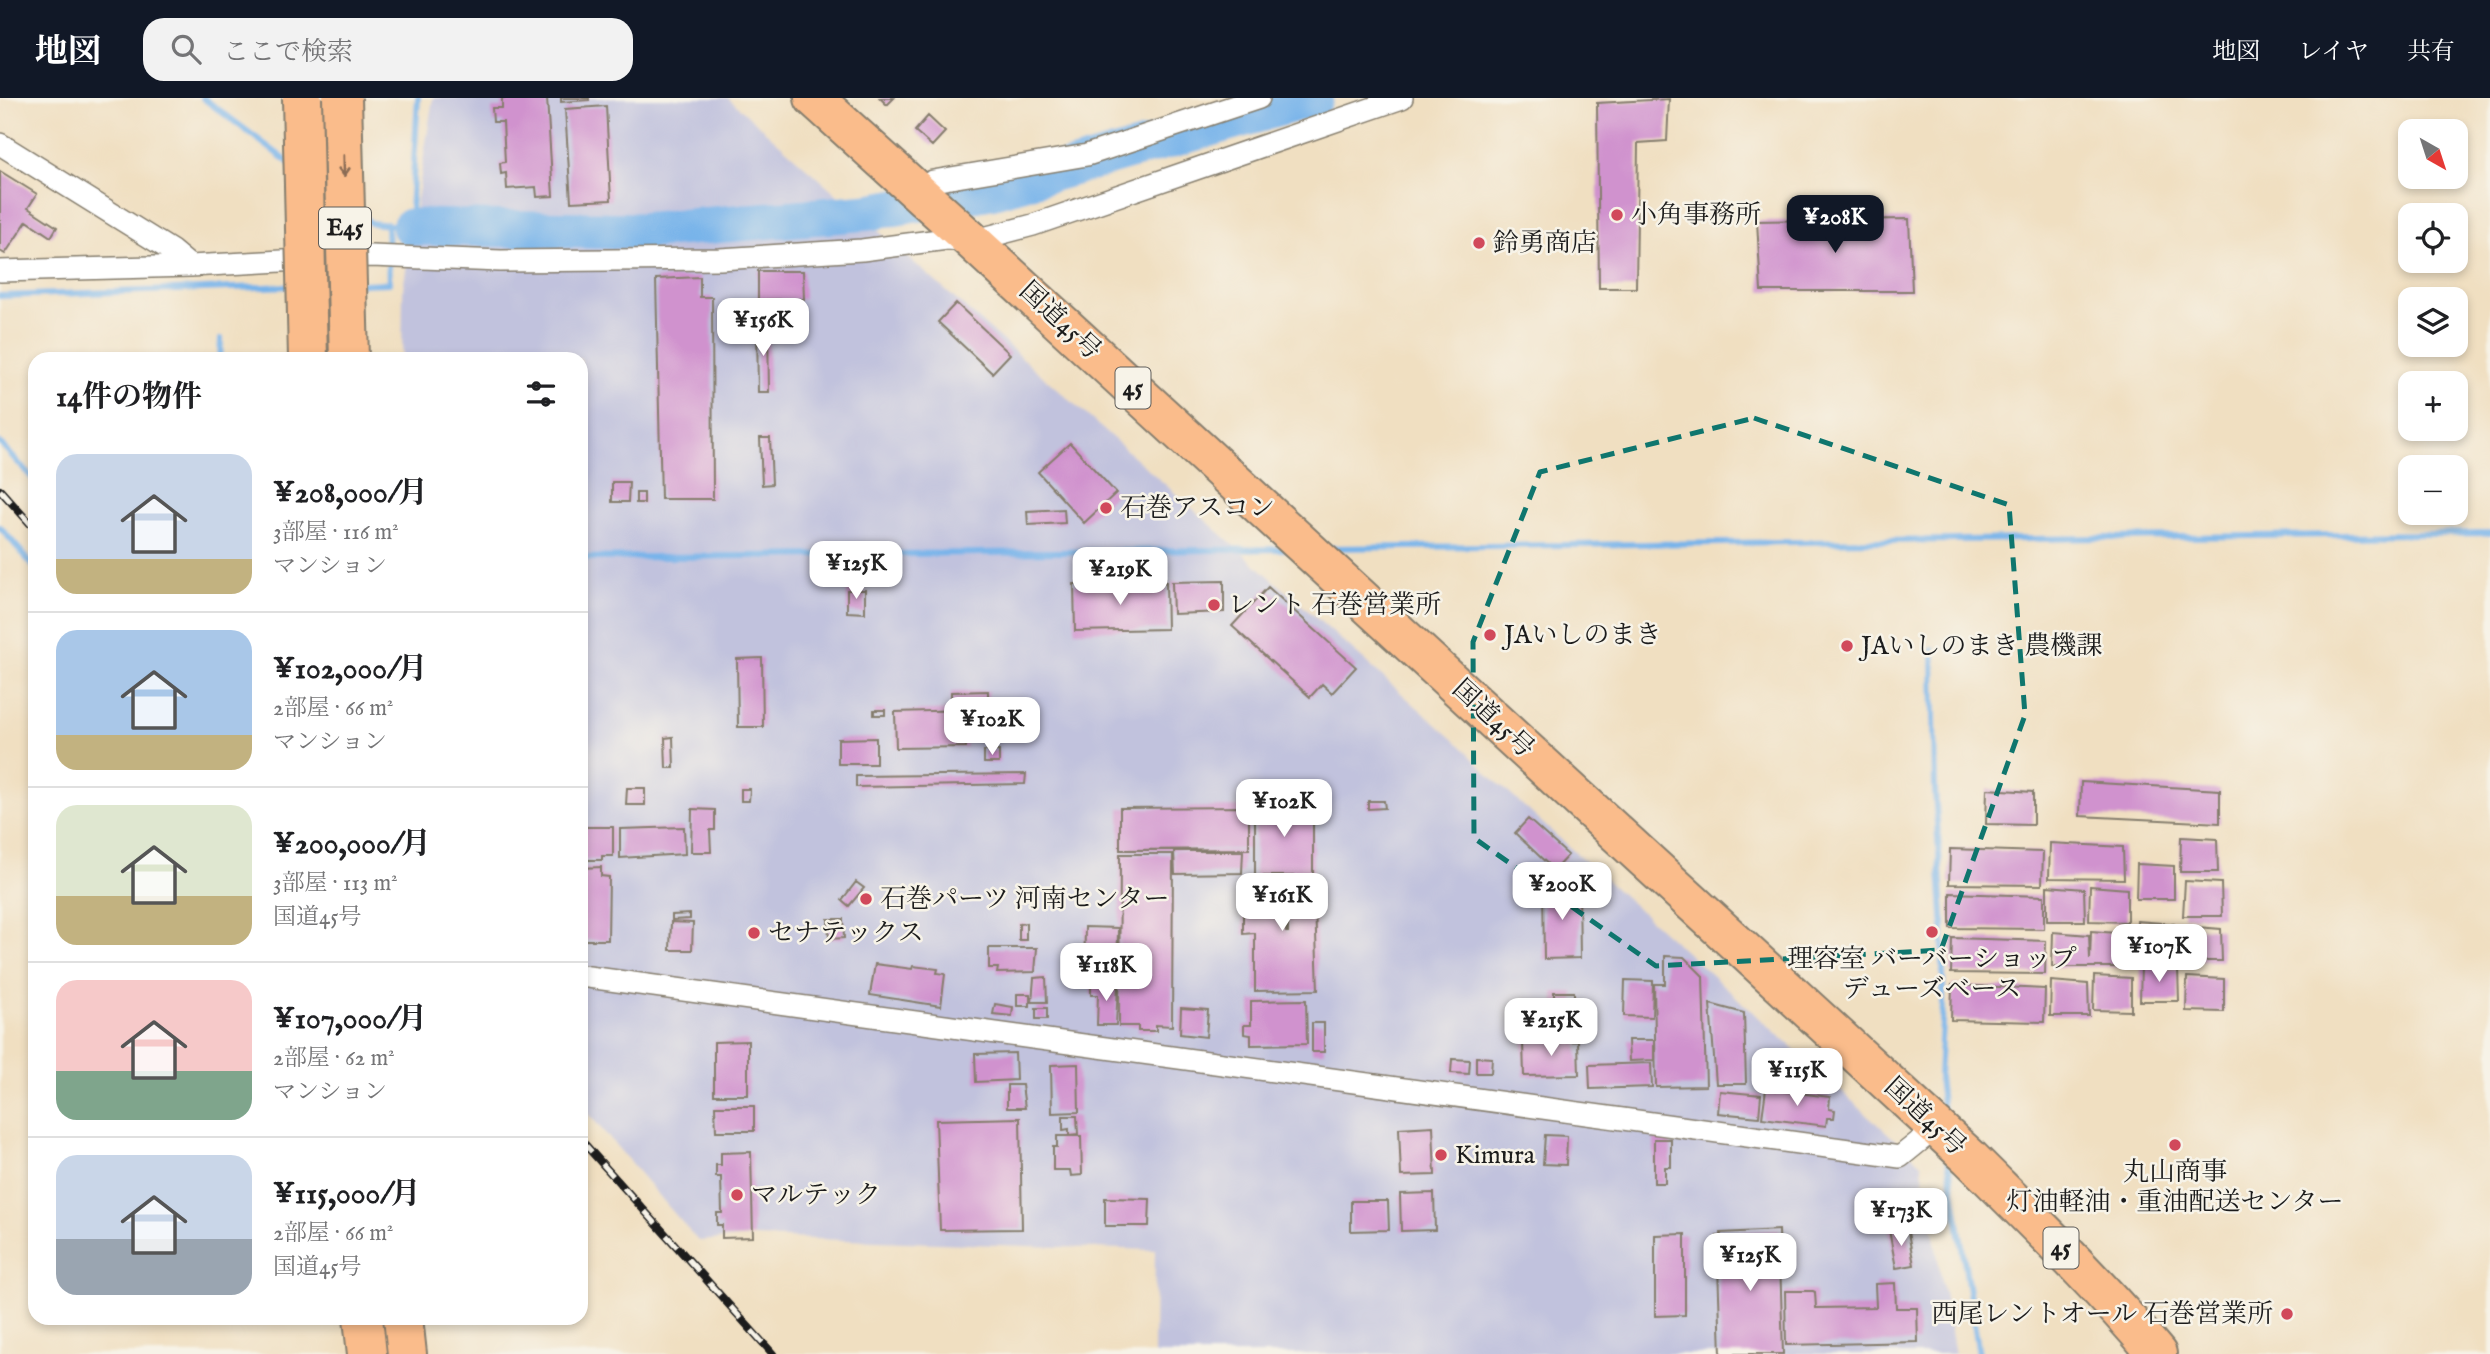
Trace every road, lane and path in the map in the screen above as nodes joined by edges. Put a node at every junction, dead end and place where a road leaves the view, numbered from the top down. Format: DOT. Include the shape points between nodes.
graph roads {
  1 [pos="302,98"];
  2 [pos="342,98"];
  3 [pos="814,98"];
  4 [pos="1259,98"];
  5 [pos="1402,98"];
  6 [pos="0,144"];
  7 [pos="915,189"];
  8 [pos="972,240"];
  9 [pos="190,266"];
  10 [pos="0,271"];
  11 [pos="308,352"];
  12 [pos="349,352"];
  13 [pos="588,977"];
  14 [pos="1944,1134"];
  15 [pos="364,1325"];
  16 [pos="404,1325"];
  17 [pos="367,1354"];
  18 [pos="407,1354"];
  19 [pos="2157,1354"];
  1 -- 11 [label="highway, E45, bridge"];
  2 -- 12 [label="highway, E45, one-way, bridge"];
  3 -- 7 [label="highway, 国道45号 / 45"];
  4 -- 7 [label="street" via="1087,155 933,181"];
  5 -- 8 [label="street" via="1033,225"];
  6 -- 9 [label="street"];
  7 -- 8 [label="highway, 国道45号 / 45"];
  8 -- 9 [label="street" via="720,259 500,261 374,256"];
  8 -- 14 [label="highway, 国道45号 / 45"];
  9 -- 10 [label="street"];
  13 -- 14 [label="street" via="1900,1157"];
  14 -- 19 [label="highway, 国道45号 / 45" via="2062,1249"];
  15 -- 17 [label="highway"];
  16 -- 18 [label="highway"];
}
